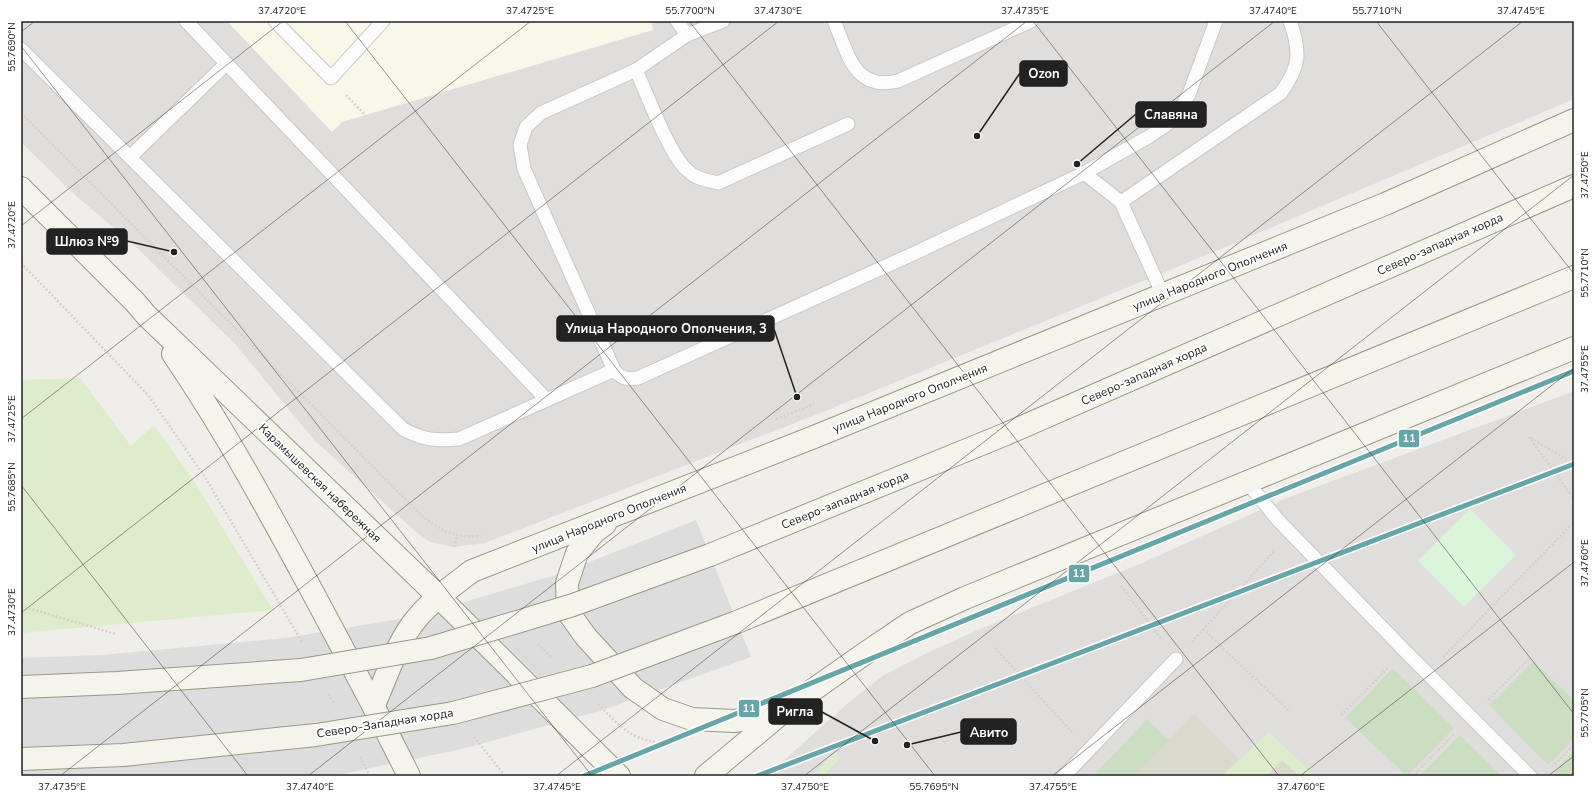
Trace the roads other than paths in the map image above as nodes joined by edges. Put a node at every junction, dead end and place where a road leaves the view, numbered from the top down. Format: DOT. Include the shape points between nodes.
graph roads {
  1 [pos="186,21"];
  2 [pos="275,21"];
  3 [pos="383,21"];
  4 [pos="677,21"];
  5 [pos="723,21"];
  6 [pos="834,21"];
  7 [pos="1031,21"];
  8 [pos="1216,21"];
  9 [pos="1290,21"];
  10 [pos="687,35"];
  11 [pos="21,49"];
  12 [pos="226,64"];
  13 [pos="636,70"];
  14 [pos="1574,120"];
  15 [pos="848,124"];
  16 [pos="130,157"];
  17 [pos="1084,174"];
  18 [pos="1574,186"];
  19 [pos="21,188"];
  20 [pos="1121,202"];
  21 [pos="1574,277"];
  22 [pos="1163,295"];
  23 [pos="146,315"];
  24 [pos="1574,348"];
  25 [pos="614,370"];
  26 [pos="547,400"];
  27 [pos="1247,482"];
  28 [pos="617,515"];
  29 [pos="439,597"];
  30 [pos="1176,659"];
  31 [pos="21,688"];
  32 [pos="374,705"];
  33 [pos="779,715"];
  34 [pos="21,759"];
  35 [pos="409,776"];
  36 [pos="619,776"];
  37 [pos="706,776"];
  38 [pos="1064,776"];
  39 [pos="1530,776"];
  1 -- 12 [label="lane"];
  2 -- 3 [label="lane" via="331,78"];
  4 -- 10 [label="lane"];
  5 -- 10 [label="lane"];
  6 -- 7 [label="lane" via="857,72 870,81 887,84"];
  8 -- 17 [label="lane" via="1182,108 1169,123 1144,140"];
  9 -- 20 [label="lane" via="1298,50 1297,65 1292,78 1281,93"];
  10 -- 13 [label="lane"];
  11 -- 16 [label="lane"];
  12 -- 16 [label="lane"];
  12 -- 26 [label="lane"];
  13 -- 15 [label="lane" via="676,158 687,171 700,179 718,183"];
  13 -- 25 [label="lane" via="541,113 526,127 520,144 524,169"];
  14 -- 22 [label="main road, улица Народного Ополчения" via="1386,204"];
  16 -- 26 [label="lane" via="403,429 419,437 437,441 458,439"];
  17 -- 20 [label="lane"];
  17 -- 25 [label="lane" via="638,378 628,379"];
  18 -- 31 [label="main road, Северо-западная хорда, bridge" via="1006,434 710,555 573,606 431,648 301,670"];
  19 -- 23 [label="main road, Карамышевская набережная"];
  20 -- 22 [label="lane"];
  21 -- 34 [label="main road, Северо-Западная хорда, bridge" via="737,622 592,676 453,713 316,735 124,755"];
  22 -- 28 [label="main road, улица Народного Ополчения"];
  23 -- 29 [label="main road, Карамышевская набережная"];
  23 -- 32 [label="main road" via="206,402 248,473"];
  24 -- 27 [label="main road"];
  25 -- 26 [label="lane"];
  27 -- 33 [label="main road" via="910,623"];
  27 -- 39 [label="lane" via="1278,520"];
  28 -- 29 [label="main road, улица Народного Ополчения" via="472,572"];
  28 -- 33 [label="main road" via="594,532 577,554 567,583 568,612 586,637 633,688 663,709 692,719 734,721"];
  29 -- 32 [label="main road, улица Народного Ополчения" via="418,617 402,641"];
  29 -- 36 [label="main road, Карамышевская набережная"];
  30 -- 38 [label="lane"];
  32 -- 35 [label="main road"];
  33 -- 37 [label="main road"];
}
